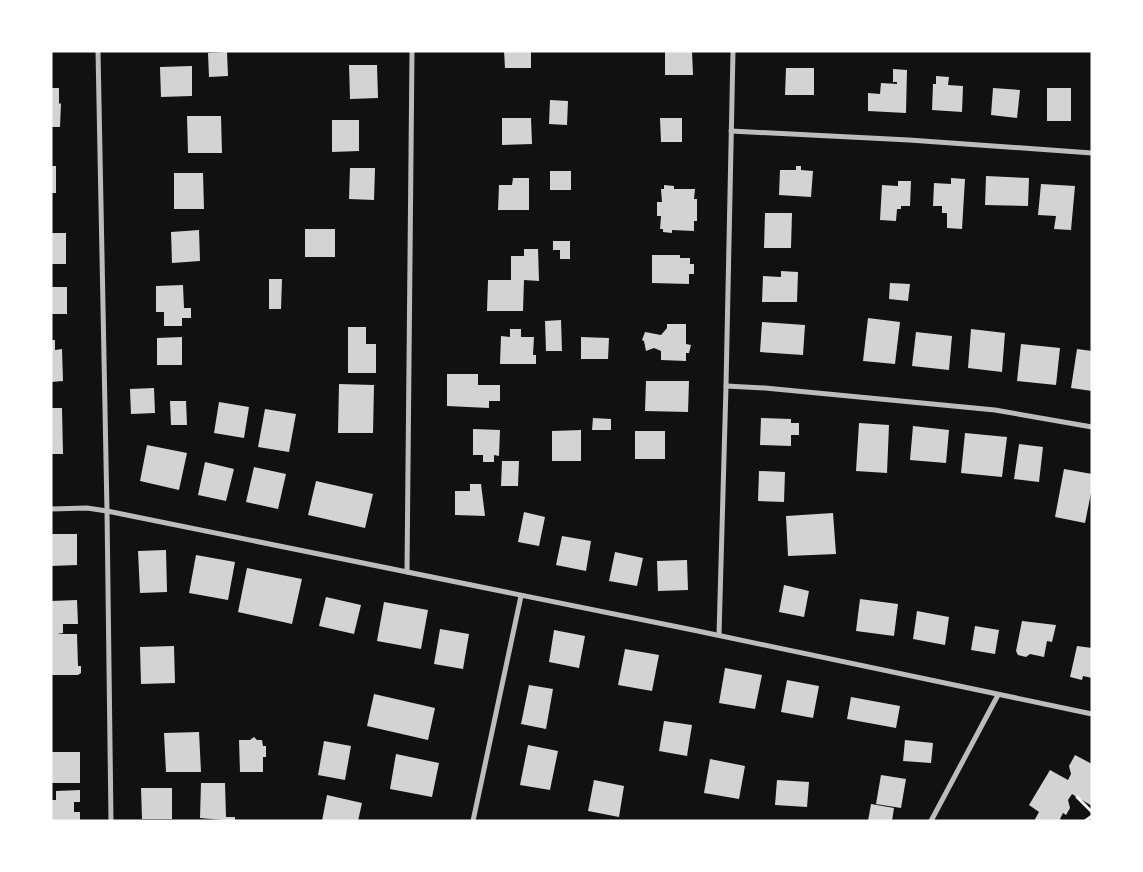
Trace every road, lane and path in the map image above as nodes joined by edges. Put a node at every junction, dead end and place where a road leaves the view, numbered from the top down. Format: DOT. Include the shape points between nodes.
graph roads {
  1 [pos="98,51"];
  2 [pos="412,51"];
  3 [pos="733,51"];
  4 [pos="731,131"];
  5 [pos="1092,153"];
  6 [pos="726,386"];
  7 [pos="1092,426"];
  8 [pos="51,509"];
  9 [pos="108,511"];
  10 [pos="407,572"];
  11 [pos="521,596"];
  12 [pos="718,635"];
  13 [pos="998,695"];
  14 [pos="1092,714"];
  15 [pos="1077,797"];
  16 [pos="1092,812"];
  17 [pos="1092,816"];
  18 [pos="111,821"];
  19 [pos="474,821"];
  20 [pos="931,821"];
  21 [pos="1085,821"];
  1 -- 9 [label="street"];
  2 -- 10 [label="street"];
  3 -- 4 [label="street"];
  4 -- 5 [label="street"];
  4 -- 6 [label="street"];
  6 -- 7 [label="street" via="985,409"];
  6 -- 12 [label="street"];
  8 -- 9 [label="street"];
  9 -- 10 [label="street"];
  9 -- 18 [label="street"];
  10 -- 11 [label="street"];
  11 -- 12 [label="street"];
  11 -- 19 [label="street"];
  12 -- 13 [label="street"];
  13 -- 14 [label="street"];
  13 -- 20 [label="street"];
  15 -- 16 [label="path"];
  17 -- 21 [label="path"];
}
